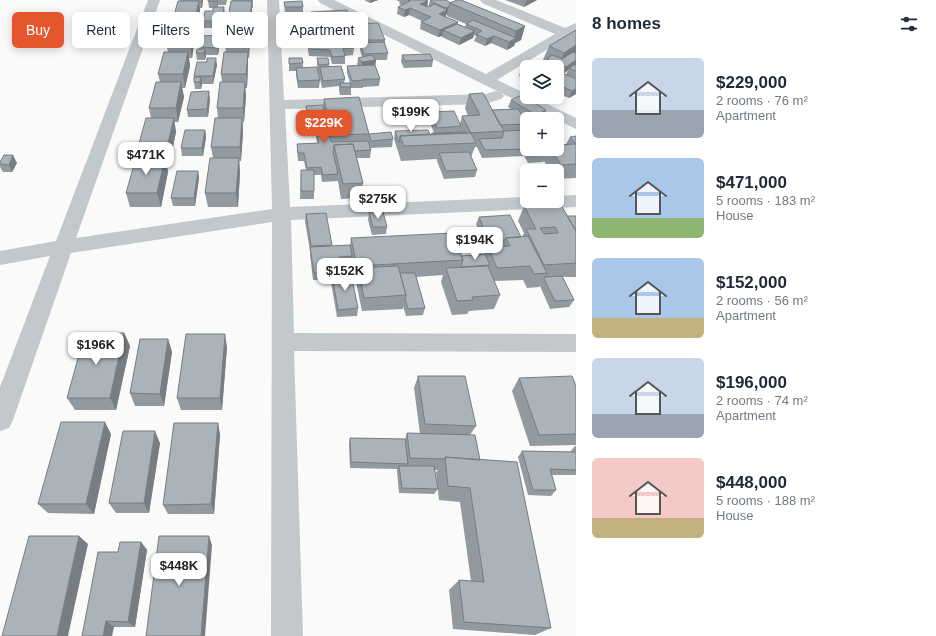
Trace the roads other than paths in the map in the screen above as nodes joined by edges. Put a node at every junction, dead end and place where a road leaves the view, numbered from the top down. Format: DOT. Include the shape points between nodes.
graph roads {
  1 [pos="154,0"];
  2 [pos="273,0"];
  3 [pos="324,0"];
  4 [pos="486,0"];
  5 [pos="573,32"];
  6 [pos="486,80"];
  7 [pos="511,92"];
  8 [pos="277,105"];
  9 [pos="576,124"];
  10 [pos="576,201"];
  11 [pos="282,214"];
  12 [pos="64,246"];
  13 [pos="0,258"];
  14 [pos="283,342"];
  15 [pos="576,343"];
  16 [pos="0,420"];
  17 [pos="287,636"];
  1 -- 12 [label="street"];
  2 -- 8 [label="street"];
  3 -- 6 [label="street"];
  4 -- 5 [label="street"];
  5 -- 6 [label="street"];
  6 -- 7 [label="street"];
  7 -- 8 [label="street" via="485,99"];
  7 -- 9 [label="street"];
  8 -- 11 [label="street"];
  10 -- 11 [label="street"];
  11 -- 12 [label="street"];
  11 -- 14 [label="street"];
  12 -- 13 [label="street"];
  12 -- 16 [label="street"];
  14 -- 15 [label="street"];
  14 -- 17 [label="street"];
}
